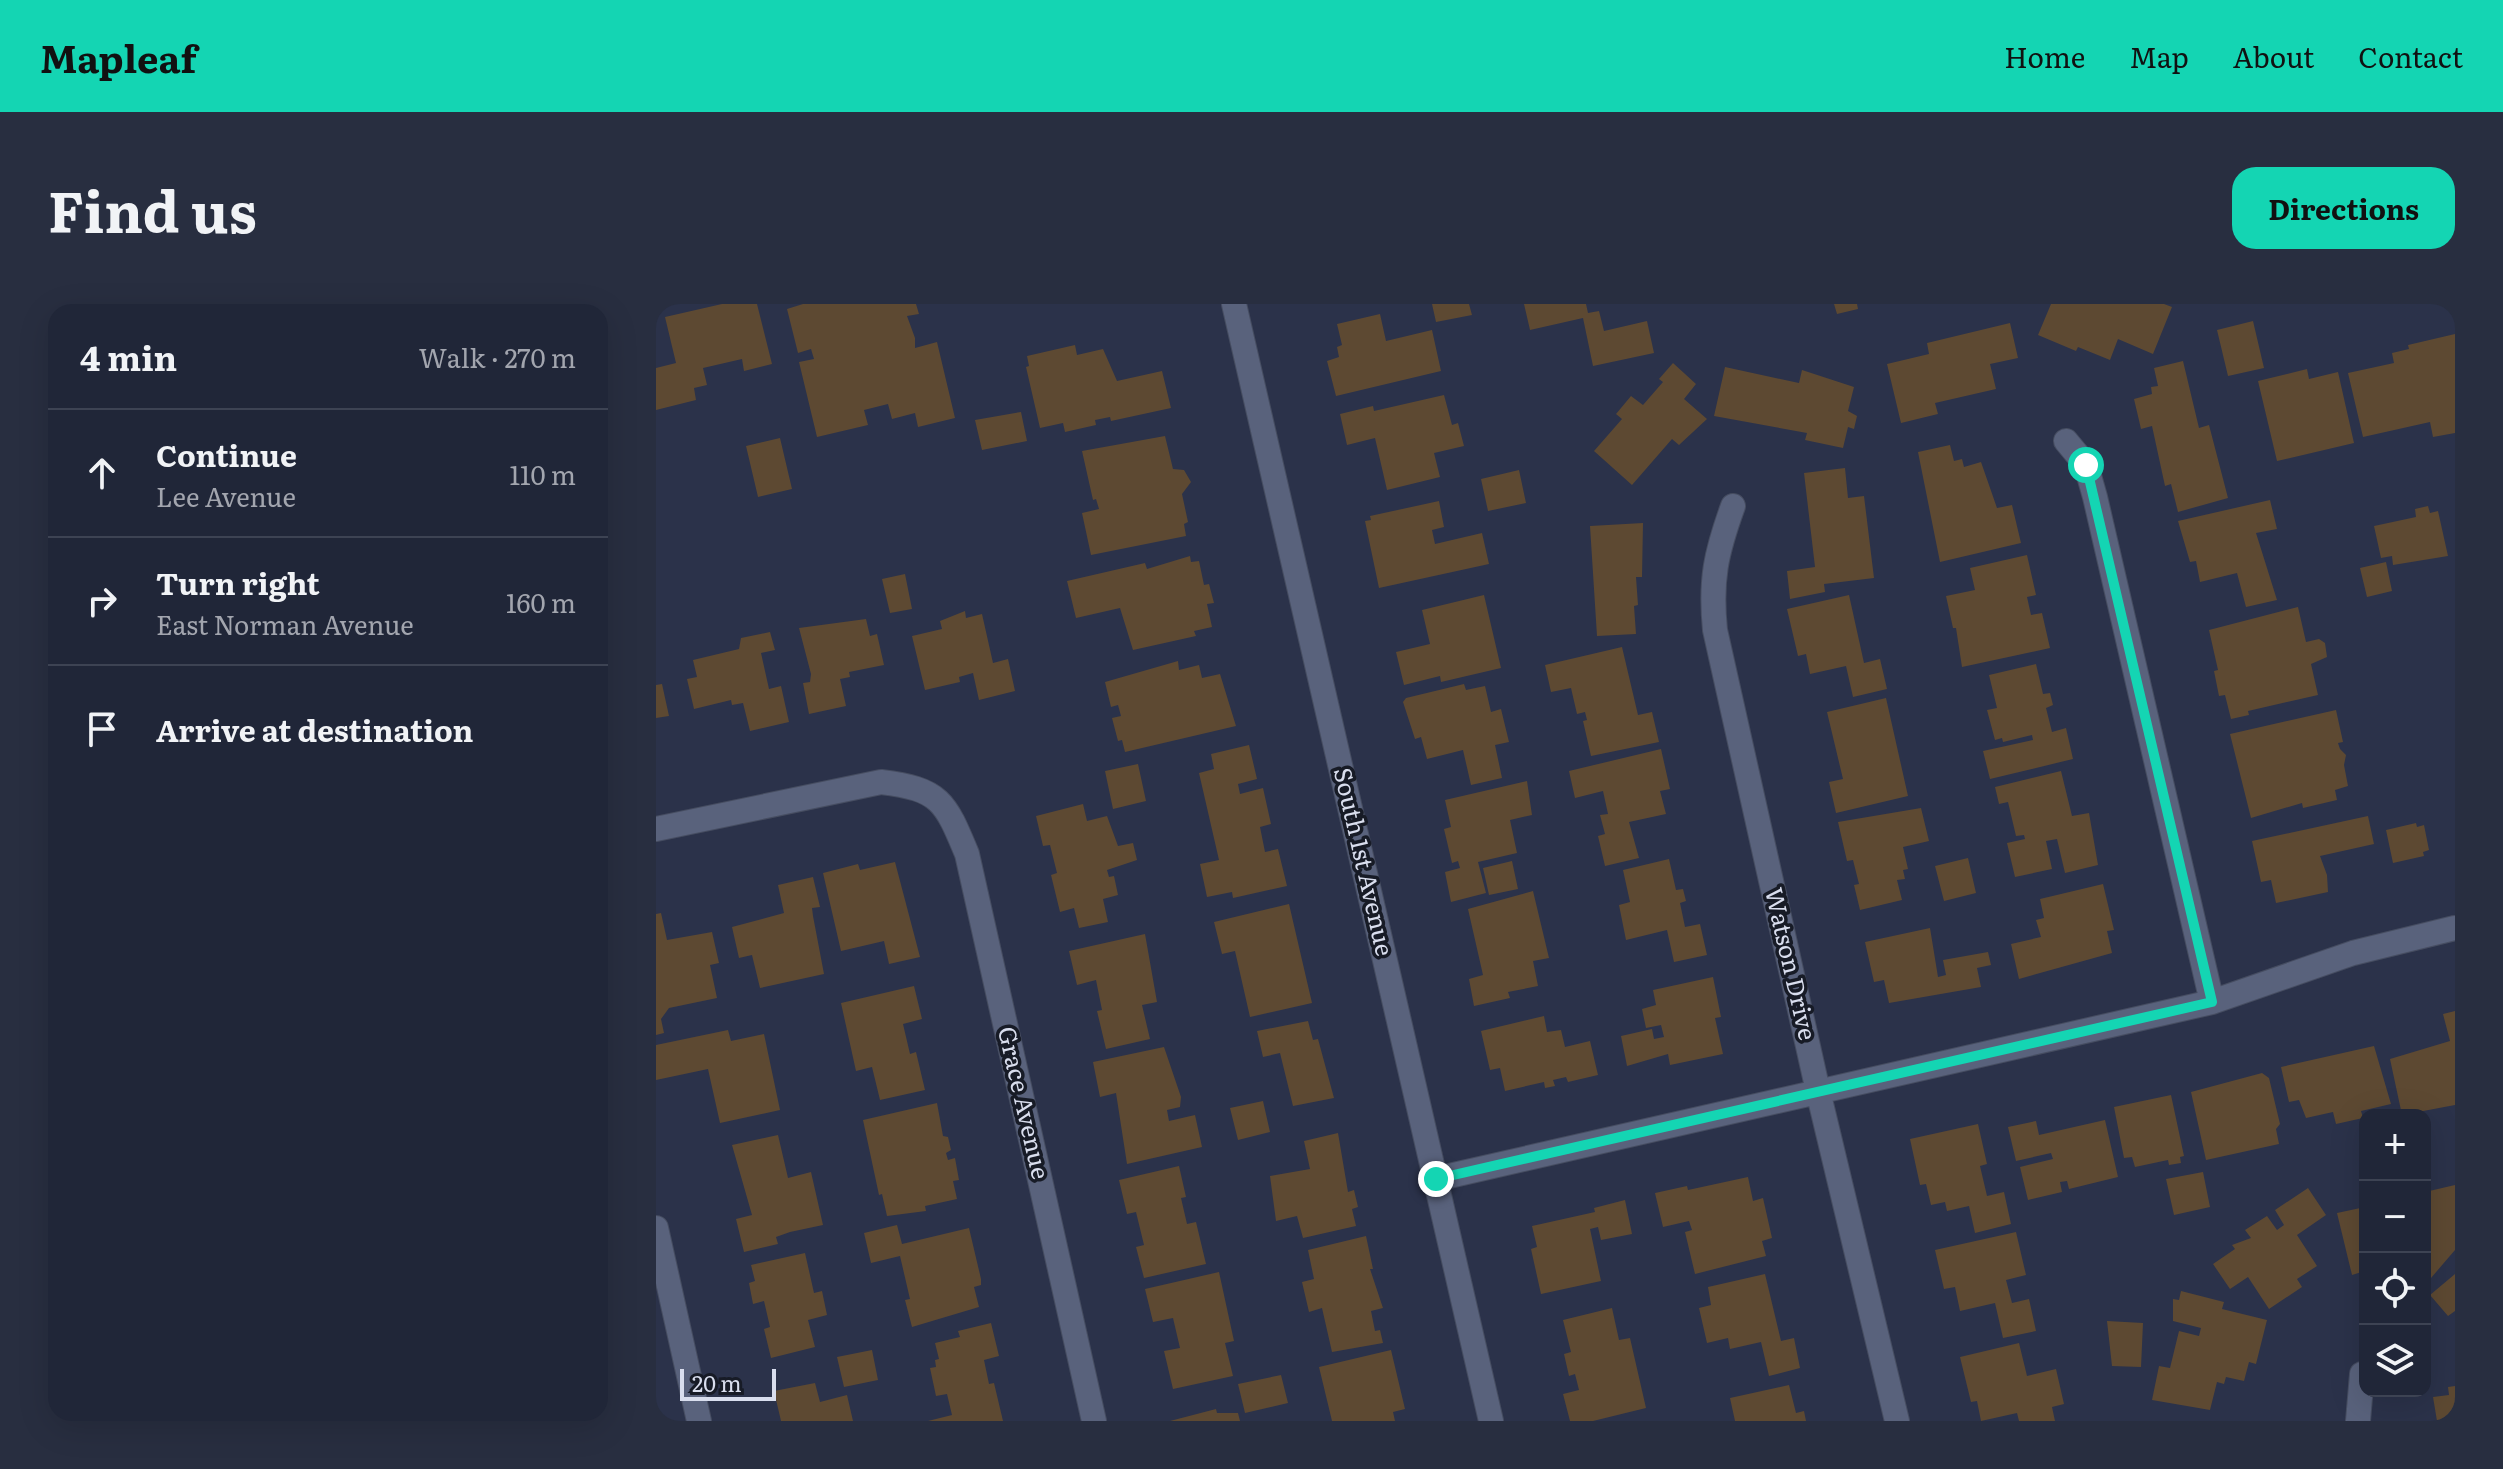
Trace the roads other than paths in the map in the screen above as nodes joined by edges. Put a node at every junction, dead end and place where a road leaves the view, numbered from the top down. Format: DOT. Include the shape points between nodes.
graph roads {
  1 [pos="1234,304"];
  2 [pos="2066,441"];
  3 [pos="1733,506"];
  4 [pos="656,829"];
  5 [pos="2455,928"];
  6 [pos="2212,1002"];
  7 [pos="1818,1091"];
  8 [pos="1436,1179"];
  9 [pos="656,1228"];
  10 [pos="2360,1397"];
  11 [pos="699,1421"];
  12 [pos="1094,1421"];
  13 [pos="1491,1421"];
  14 [pos="1897,1421"];
  15 [pos="2358,1421"];
  1 -- 8 [label="street, South 1st Avenue"];
  2 -- 6 [label="street" via="2086,465 2095,497"];
  3 -- 7 [label="street, Watson Drive" via="1716,554 1711,589 1715,630"];
  4 -- 12 [label="street, Grace Avenue" via="881,782 932,793 952,818 967,854"];
  5 -- 6 [label="street" via="2353,953"];
  6 -- 7 [label="street"];
  7 -- 8 [label="street"];
  7 -- 14 [label="street, Watson Drive"];
  8 -- 13 [label="street, South 1st Avenue"];
  9 -- 11 [label="street"];
  10 -- 15 [label="street"];
}
